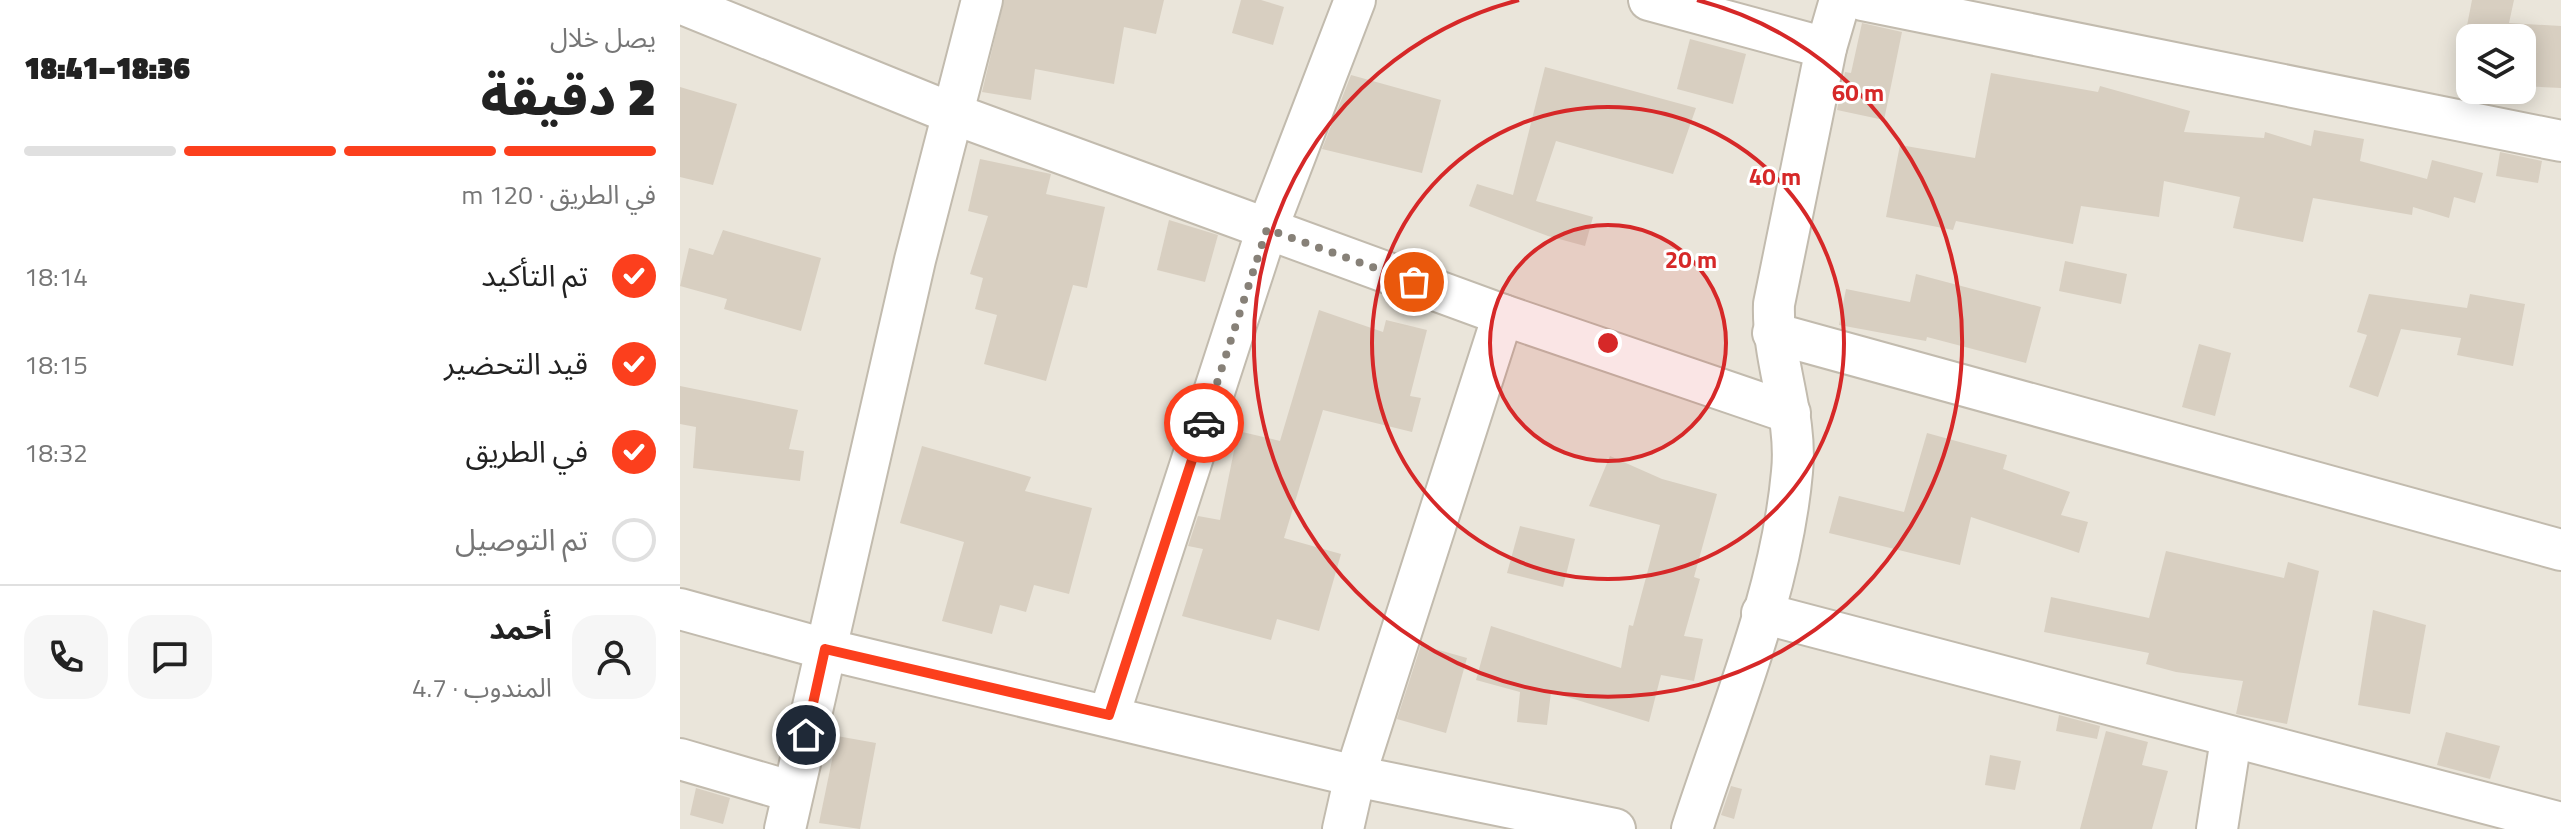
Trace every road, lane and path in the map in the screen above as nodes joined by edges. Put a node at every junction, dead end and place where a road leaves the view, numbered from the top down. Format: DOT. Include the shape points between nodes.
graph roads {
  1 [pos="982,0"];
  2 [pos="1355,0"];
  3 [pos="1649,0"];
  4 [pos="1840,0"];
  5 [pos="1862,0"];
  6 [pos="680,3"];
  7 [pos="1826,48"];
  8 [pos="951,113"];
  9 [pos="2561,141"];
  10 [pos="1267,229"];
  11 [pos="1503,315"];
  12 [pos="1773,333"];
  13 [pos="1790,413"];
  14 [pos="2561,550"];
  15 [pos="680,609"];
  16 [pos="1762,613"];
  17 [pos="825,649"];
  18 [pos="1109,715"];
  19 [pos="2231,739"];
  20 [pos="680,759"];
  21 [pos="1355,776"];
  22 [pos="789,810"];
  23 [pos="2561,822"];
  24 [pos="1343,829"];
  25 [pos="1615,829"];
  26 [pos="1692,829"];
  27 [pos="2217,829"];
  28 [pos="2559,829"];
  1 -- 8 [label="street"];
  2 -- 10 [label="street"];
  3 -- 7 [label="street"];
  4 -- 7 [label="street"];
  5 -- 9 [label="street"];
  6 -- 8 [label="street"];
  7 -- 12 [label="street" via="1774,304"];
  8 -- 10 [label="street"];
  8 -- 17 [label="street"];
  10 -- 11 [label="street"];
  10 -- 18 [label="street"];
  11 -- 13 [label="street"];
  11 -- 21 [label="street"];
  12 -- 13 [label="street"];
  12 -- 14 [label="street"];
  13 -- 16 [label="street" via="1793,471"];
  15 -- 17 [label="street"];
  16 -- 19 [label="street"];
  16 -- 26 [label="street"];
  17 -- 18 [label="street"];
  17 -- 22 [label="street"];
  18 -- 21 [label="street"];
  19 -- 23 [label="street"];
  19 -- 27 [label="street"];
  20 -- 22 [label="street"];
  21 -- 24 [label="street"];
  21 -- 25 [label="street"];
  23 -- 28 [label="street"];
}
